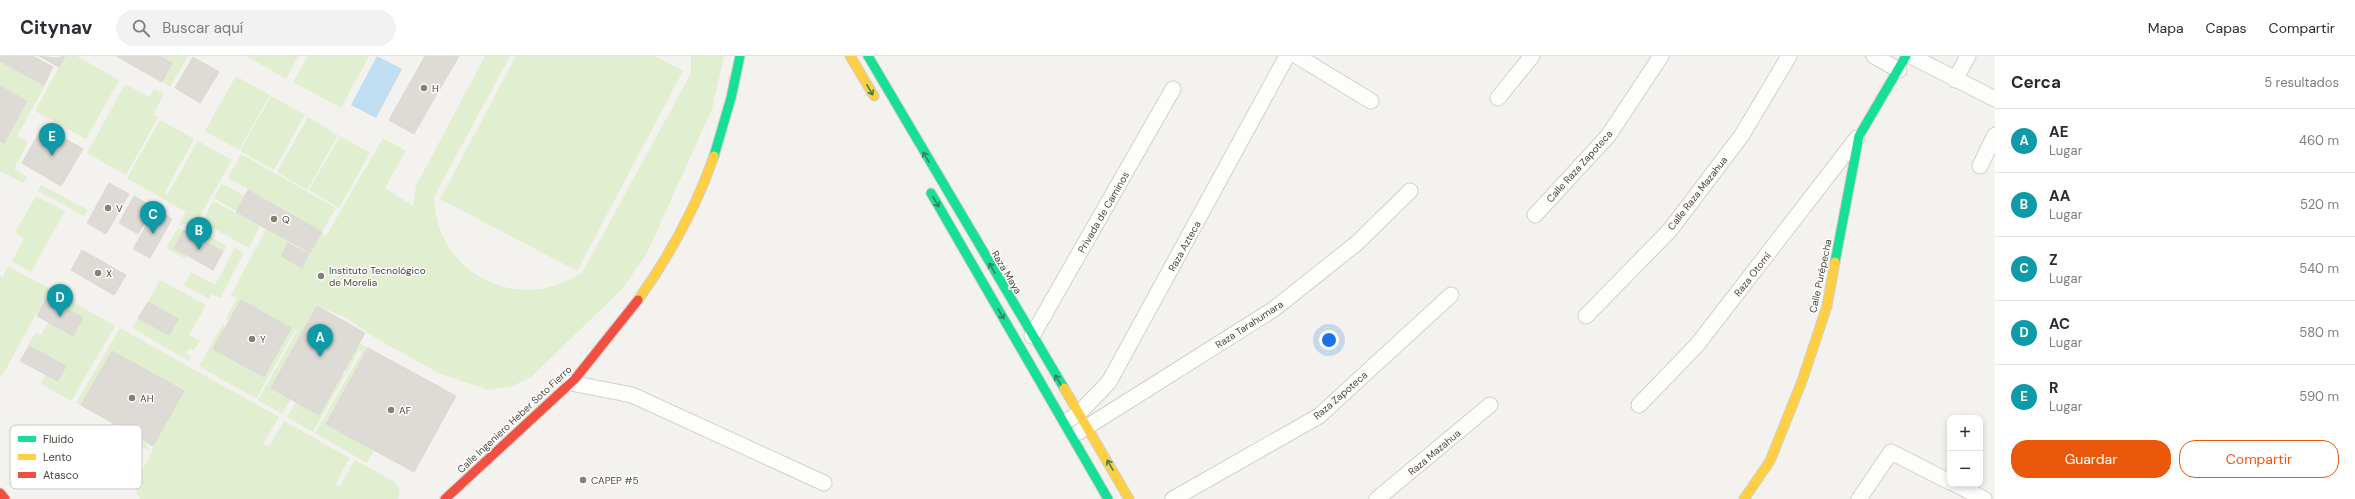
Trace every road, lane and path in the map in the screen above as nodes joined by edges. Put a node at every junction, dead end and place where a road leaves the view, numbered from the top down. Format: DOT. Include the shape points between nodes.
graph roads {
  1 [pos="740,56"];
  2 [pos="850,56"];
  3 [pos="868,56"];
  4 [pos="1287,56"];
  5 [pos="1297,56"];
  6 [pos="1532,56"];
  7 [pos="1661,56"];
  8 [pos="1789,56"];
  9 [pos="1874,56"];
  10 [pos="1906,56"];
  11 [pos="1911,56"];
  12 [pos="1968,56"];
  13 [pos="1899,70"];
  14 [pos="1955,80"];
  15 [pos="1173,89"];
  16 [pos="1498,98"];
  17 [pos="1995,99"];
  18 [pos="1371,101"];
  19 [pos="880,107"];
  20 [pos="1995,135"];
  21 [pos="1858,136"];
  22 [pos="1980,166"];
  23 [pos="928,188"];
  24 [pos="1410,191"];
  25 [pos="1535,215"];
  26 [pos="1452,295"];
  27 [pos="1586,316"];
  28 [pos="1032,336"];
  29 [pos="571,383"];
  30 [pos="1490,405"];
  31 [pos="1639,405"];
  32 [pos="1078,414"];
  33 [pos="1064,422"];
  34 [pos="1088,428"];
  35 [pos="1072,435"];
  36 [pos="1947,480"];
  37 [pos="824,483"];
  38 [pos="1961,487"];
  39 [pos="0,493"];
  40 [pos="5,499"];
  41 [pos="445,499"];
  42 [pos="1108,499"];
  43 [pos="1129,499"];
  44 [pos="1173,499"];
  45 [pos="1377,499"];
  46 [pos="1744,499"];
  47 [pos="1858,499"];
  48 [pos="1984,499"];
  1 -- 29 [label="street, Calle Ingeniero Heber Soto Fierro" via="720,141 700,198 671,254 637,305"];
  2 -- 19 [label="street, one-way"];
  28 -- 3 [label="street, Raza Maya, one-way"];
  4 -- 32 [label="street, Raza Azteca" via="1109,382"];
  5 -- 18 [label="street"];
  6 -- 16 [label="street"];
  7 -- 25 [label="street, Calle Raza Zapoteca" via="1608,136"];
  8 -- 27 [label="street, Calle Raza Mazahua" via="1742,135 1670,230"];
  9 -- 13 [label="street"];
  10 -- 13 [label="street, Calle Purépecha"];
  11 -- 14 [label="street"];
  12 -- 14 [label="street"];
  13 -- 21 [label="street, Calle Purépecha"];
  14 -- 17 [label="street"];
  15 -- 28 [label="street, Privada de Caminos"];
  20 -- 22 [label="street"];
  21 -- 31 [label="street, Raza Otomí" via="1697,345"];
  21 -- 46 [label="street, Calle Purépecha" via="1826,306 1802,381 1770,461"];
  23 -- 33 [label="street, one-way"];
  24 -- 34 [label="street, Raza Tarahumara" via="1357,243 1274,309"];
  26 -- 44 [label="street, Raza Zapoteca" via="1318,416"];
  32 -- 28 [label="street, Raza Maya, one-way"];
  29 -- 37 [label="street" via="632,395"];
  29 -- 41 [label="street, Calle Ingeniero Heber Soto Fierro"];
  30 -- 45 [label="street, Raza Mazahua"];
  32 -- 33 [label="street, Raza Azteca"];
  32 -- 34 [label="street, Raza Maya"];
  33 -- 35 [label="street"];
  34 -- 35 [label="street, Raza Tarahumara"];
  43 -- 34 [label="street, Raza Maya, one-way"];
  35 -- 42 [label="street"];
  36 -- 47 [label="street" via="1891,452"];
  38 -- 48 [label="street"];
  39 -- 40 [label="street"];
}
